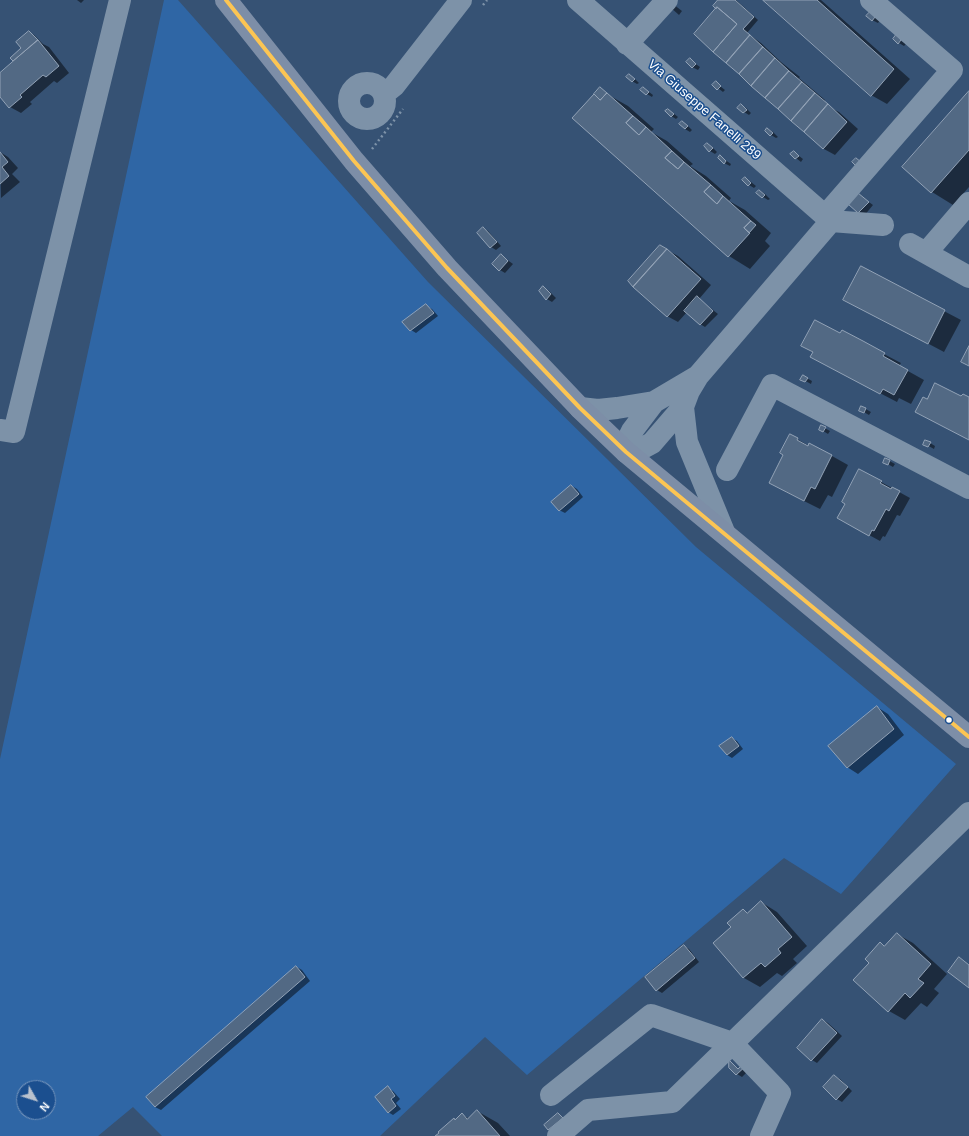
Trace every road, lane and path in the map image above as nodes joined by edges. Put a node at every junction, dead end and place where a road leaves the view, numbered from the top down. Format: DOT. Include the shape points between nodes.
graph roads {
  1 [pos="120,0"];
  2 [pos="226,0"];
  3 [pos="461,0"];
  4 [pos="578,0"];
  5 [pos="667,0"];
  6 [pos="877,2"];
  7 [pos="627,44"];
  8 [pos="384,94"];
  9 [pos="969,202"];
  10 [pos="828,218"];
  11 [pos="883,225"];
  12 [pos="969,277"];
  13 [pos="698,376"];
  14 [pos="654,402"];
  15 [pos="682,407"];
  16 [pos="580,408"];
  17 [pos="0,430"];
  18 [pos="626,452"];
  19 [pos="727,470"];
  20 [pos="969,488"];
  21 [pos="724,532"];
  22 [pos="969,737"];
  23 [pos="969,813"];
  24 [pos="732,1043"];
  25 [pos="551,1095"];
  26 [pos="558,1136"];
  27 [pos="761,1136"];
  1 -- 17 [label="street" via="14,432"];
  2 -- 16 [label="main road" via="359,167 447,268"];
  3 -- 8 [label="street" via="394,86"];
  4 -- 7 [label="street, Via Giuseppe Fanelli 289"];
  5 -- 7 [label="street"];
  6 -- 10 [label="street" via="952,70"];
  7 -- 10 [label="street, Via Giuseppe Fanelli 289"];
  9 -- 12 [label="street" via="918,249"];
  10 -- 11 [label="street"];
  10 -- 13 [label="street"];
  13 -- 14 [label="street"];
  13 -- 15 [label="street"];
  14 -- 16 [label="street" via="598,410"];
  14 -- 18 [label="street" via="632,430"];
  15 -- 18 [label="street" via="652,443 640,450"];
  15 -- 21 [label="street" via="687,442"];
  16 -- 18 [label="main road"];
  18 -- 21 [label="main road"];
  19 -- 20 [label="street" via="772,385"];
  21 -- 22 [label="main road"];
  23 -- 24 [label="street"];
  24 -- 25 [label="street" via="651,1015"];
  24 -- 26 [label="street" via="672,1102 588,1110"];
  24 -- 27 [label="street" via="780,1093"];
}
